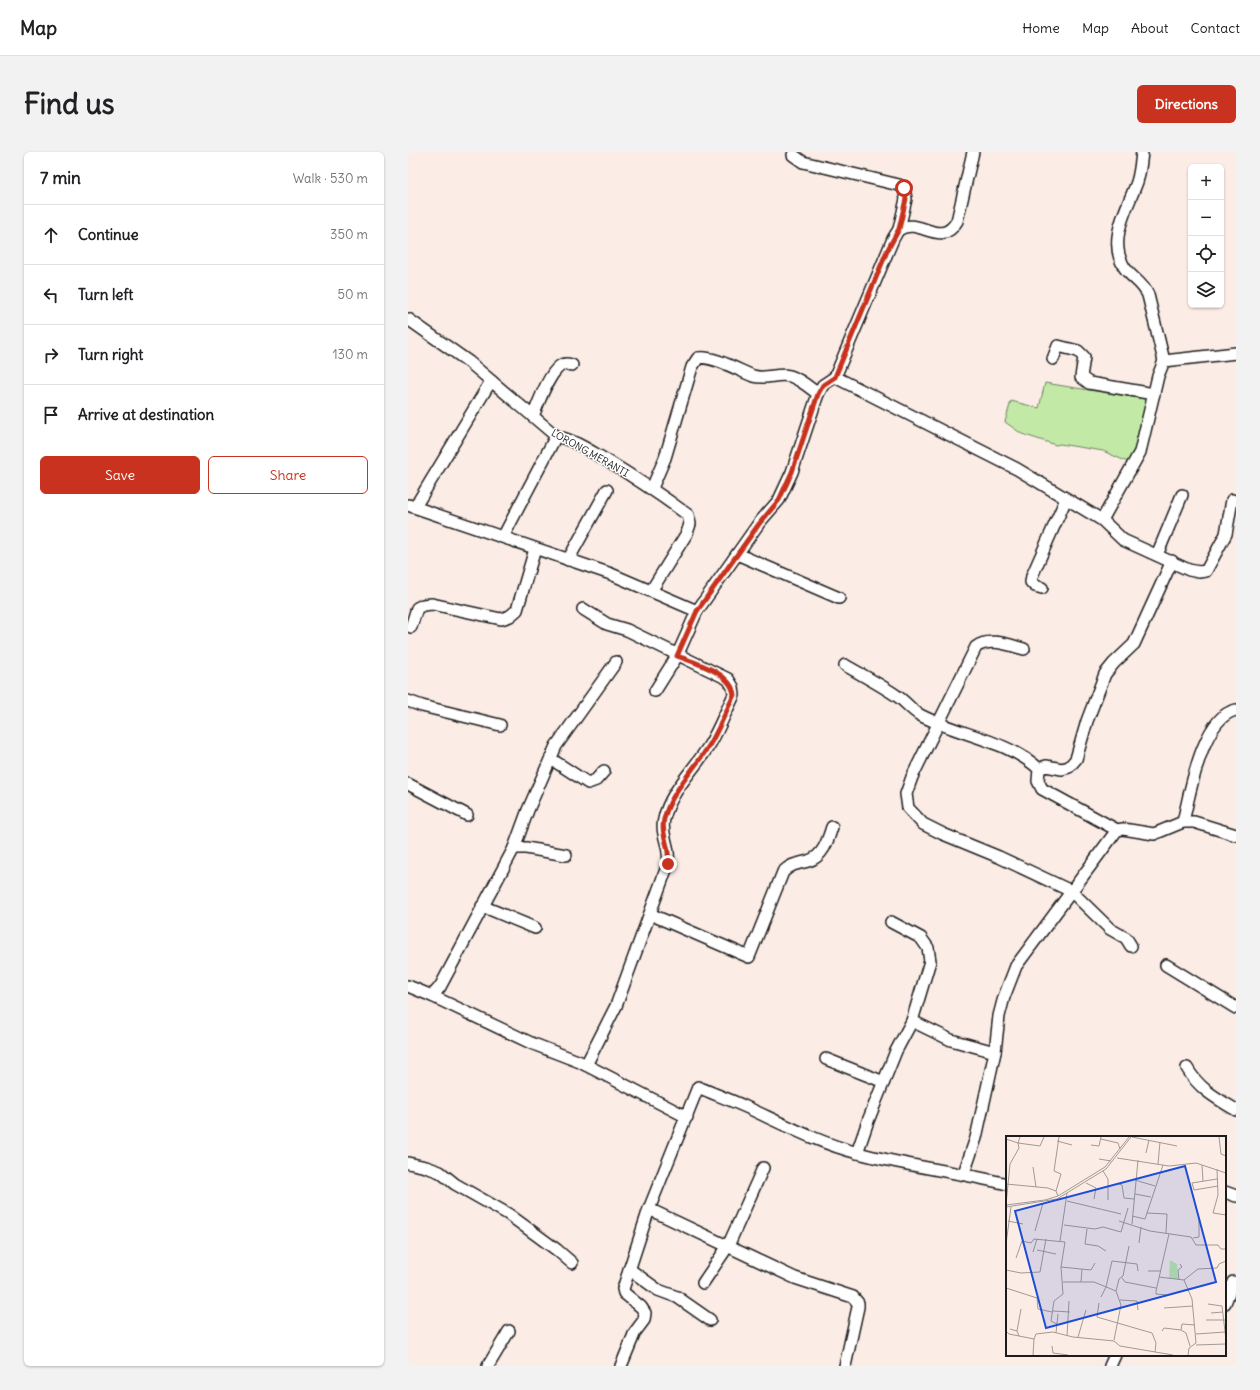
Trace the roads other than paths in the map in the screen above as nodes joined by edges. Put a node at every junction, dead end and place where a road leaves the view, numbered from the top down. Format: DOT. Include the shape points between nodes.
graph roads {
  1 [pos="973,152"];
  2 [pos="1142,152"];
  3 [pos="793,154"];
  4 [pos="899,229"];
  5 [pos="408,319"];
  6 [pos="1236,353"];
  7 [pos="1053,359"];
  8 [pos="1164,361"];
  9 [pos="572,365"];
  10 [pos="835,377"];
  11 [pos="491,381"];
  12 [pos="818,394"];
  13 [pos="1154,394"];
  14 [pos="532,416"];
  15 [pos="556,436"];
  16 [pos="652,488"];
  17 [pos="607,490"];
  18 [pos="1182,495"];
  19 [pos="1066,499"];
  20 [pos="1232,500"];
  21 [pos="411,506"];
  22 [pos="1102,520"];
  23 [pos="503,537"];
  24 [pos="535,549"];
  25 [pos="737,554"];
  26 [pos="1157,555"];
  27 [pos="568,560"];
  28 [pos="1172,561"];
  29 [pos="1042,588"];
  30 [pos="650,591"];
  31 [pos="839,598"];
  32 [pos="583,608"];
  33 [pos="697,611"];
  34 [pos="411,627"];
  35 [pos="1024,649"];
  36 [pos="677,656"];
  37 [pos="616,662"];
  38 [pos="845,665"];
  39 [pos="655,691"];
  40 [pos="408,701"];
  41 [pos="1236,710"];
  42 [pos="938,724"];
  43 [pos="500,725"];
  44 [pos="551,759"];
  45 [pos="1038,769"];
  46 [pos="604,771"];
  47 [pos="408,784"];
  48 [pos="466,815"];
  49 [pos="1183,822"];
  50 [pos="832,827"];
  51 [pos="1117,830"];
  52 [pos="1236,835"];
  53 [pos="514,848"];
  54 [pos="566,856"];
  55 [pos="1071,891"];
  56 [pos="482,906"];
  57 [pos="650,914"];
  58 [pos="891,922"];
  59 [pos="535,928"];
  60 [pos="1131,946"];
  61 [pos="1166,965"];
  62 [pos="408,986"];
  63 [pos="432,996"];
  64 [pos="1236,1008"];
  65 [pos="912,1021"];
  66 [pos="994,1052"];
  67 [pos="826,1060"];
  68 [pos="586,1065"];
  69 [pos="1187,1068"];
  70 [pos="884,1082"];
  71 [pos="1236,1110"];
  72 [pos="687,1117"];
  73 [pos="858,1153"];
  74 [pos="408,1163"];
  75 [pos="763,1168"];
  76 [pos="964,1173"];
  77 [pos="1006,1184"];
  78 [pos="1226,1192"];
  79 [pos="1236,1196"];
  80 [pos="650,1209"];
  81 [pos="728,1246"];
  82 [pos="572,1263"];
  83 [pos="629,1269"];
  84 [pos="1231,1282"];
  85 [pos="703,1283"];
  86 [pos="1226,1300"];
  87 [pos="710,1320"];
  88 [pos="509,1331"];
  89 [pos="1115,1356"];
  90 [pos="488,1366"];
  91 [pos="621,1366"];
  92 [pos="845,1366"];
  93 [pos="1110,1366"];
  1 -- 4 [label="street" via="957,221 953,228 938,233 915,227"];
  2 -- 8 [label="street" via="1137,182 1124,209 1118,249 1122,265 1144,287 1148,295"];
  3 -- 4 [label="street" via="803,162 904,188 906,199"];
  4 -- 10 [label="street" via="887,251"];
  5 -- 11 [label="street, LORONG MERANTI" via="469,362"];
  6 -- 8 [label="street"];
  7 -- 13 [label="street" via="1058,346 1078,351 1084,357 1081,378 1089,384"];
  8 -- 13 [label="street"];
  9 -- 14 [label="street" via="565,363 551,376"];
  10 -- 12 [label="street" via="823,385"];
  10 -- 19 [label="street" via="1017,469"];
  11 -- 14 [label="street, LORONG MERANTI"];
  11 -- 21 [label="street"];
  12 -- 16 [label="street" via="788,376 755,376 706,357 698,358 692,367 665,458"];
  12 -- 25 [label="street" via="792,472 779,500"];
  13 -- 22 [label="street" via="1140,452"];
  14 -- 15 [label="street, LORONG MERANTI"];
  15 -- 16 [label="street, LORONG MERANTI" via="567,438 586,448"];
  15 -- 23 [label="street"];
  16 -- 30 [label="street, LORONG MERANTI" via="688,515 690,524 687,533"];
  17 -- 27 [label="street"];
  18 -- 26 [label="street"];
  19 -- 22 [label="street"];
  19 -- 29 [label="street" via="1032,576 1031,582"];
  20 -- 28 [label="street" via="1226,534 1206,571 1189,570"];
  21 -- 23 [label="street"];
  22 -- 26 [label="street" via="1123,540"];
  23 -- 24 [label="street"];
  24 -- 27 [label="street"];
  24 -- 34 [label="street" via="517,610 510,616 501,619 432,604 417,608"];
  25 -- 31 [label="street"];
  25 -- 33 [label="street"];
  26 -- 28 [label="street"];
  27 -- 30 [label="street" via="611,574"];
  28 -- 45 [label="street" via="1134,644 1105,674 1086,721 1076,759 1069,767 1062,769 1046,766"];
  30 -- 33 [label="street"];
  32 -- 36 [label="street" via="603,622 627,630"];
  33 -- 36 [label="street"];
  35 -- 42 [label="street" via="994,642 982,642 976,647"];
  36 -- 39 [label="street"];
  36 -- 57 [label="street" via="728,679 734,695 711,743 667,808 663,832 669,853 668,864"];
  37 -- 44 [label="street" via="556,746"];
  38 -- 42 [label="street" via="898,697 909,708"];
  40 -- 43 [label="street"];
  41 -- 49 [label="street" via="1223,715 1211,731 1198,763"];
  42 -- 45 [label="street" via="978,737 1028,759"];
  42 -- 55 [label="street" via="920,758 906,794 908,808 923,824"];
  44 -- 46 [label="street" via="588,782 596,780"];
  44 -- 53 [label="street"];
  45 -- 51 [label="street" via="1038,782 1042,789"];
  47 -- 48 [label="street"];
  49 -- 51 [label="street" via="1154,834"];
  49 -- 52 [label="street" via="1194,822"];
  50 -- 57 [label="street" via="828,839 816,857 790,866 783,872 749,957"];
  51 -- 55 [label="street"];
  53 -- 54 [label="street"];
  53 -- 56 [label="street"];
  55 -- 60 [label="street" via="1110,929 1126,938"];
  55 -- 66 [label="street" via="1016,966 999,1016"];
  56 -- 59 [label="street"];
  56 -- 63 [label="street" via="440,986"];
  57 -- 68 [label="street" via="616,1006"];
  58 -- 65 [label="street" via="921,938 928,948 930,961"];
  61 -- 64 [label="street"];
  62 -- 63 [label="street"];
  63 -- 68 [label="street" via="531,1043"];
  65 -- 66 [label="street" via="951,1040"];
  65 -- 70 [label="street" via="896,1051"];
  66 -- 76 [label="street" via="976,1138"];
  67 -- 70 [label="street"];
  68 -- 72 [label="street"];
  69 -- 71 [label="street" via="1193,1079 1208,1093"];
  70 -- 73 [label="street"];
  72 -- 73 [label="street" via="698,1087 791,1129"];
  72 -- 80 [label="street"];
  73 -- 76 [label="street"];
  74 -- 82 [label="street" via="440,1172 455,1184 508,1214"];
  75 -- 81 [label="street"];
  76 -- 77 [label="street"];
  78 -- 79 [label="street"];
  80 -- 81 [label="street"];
  80 -- 83 [label="street"];
  81 -- 85 [label="street"];
  81 -- 92 [label="street" via="795,1278 856,1300 858,1307"];
  83 -- 87 [label="street" via="658,1290 677,1297"];
  83 -- 91 [label="street" via="624,1293 641,1307 645,1314"];
  84 -- 86 [label="street"];
  88 -- 90 [label="street"];
  89 -- 93 [label="street"];
}
